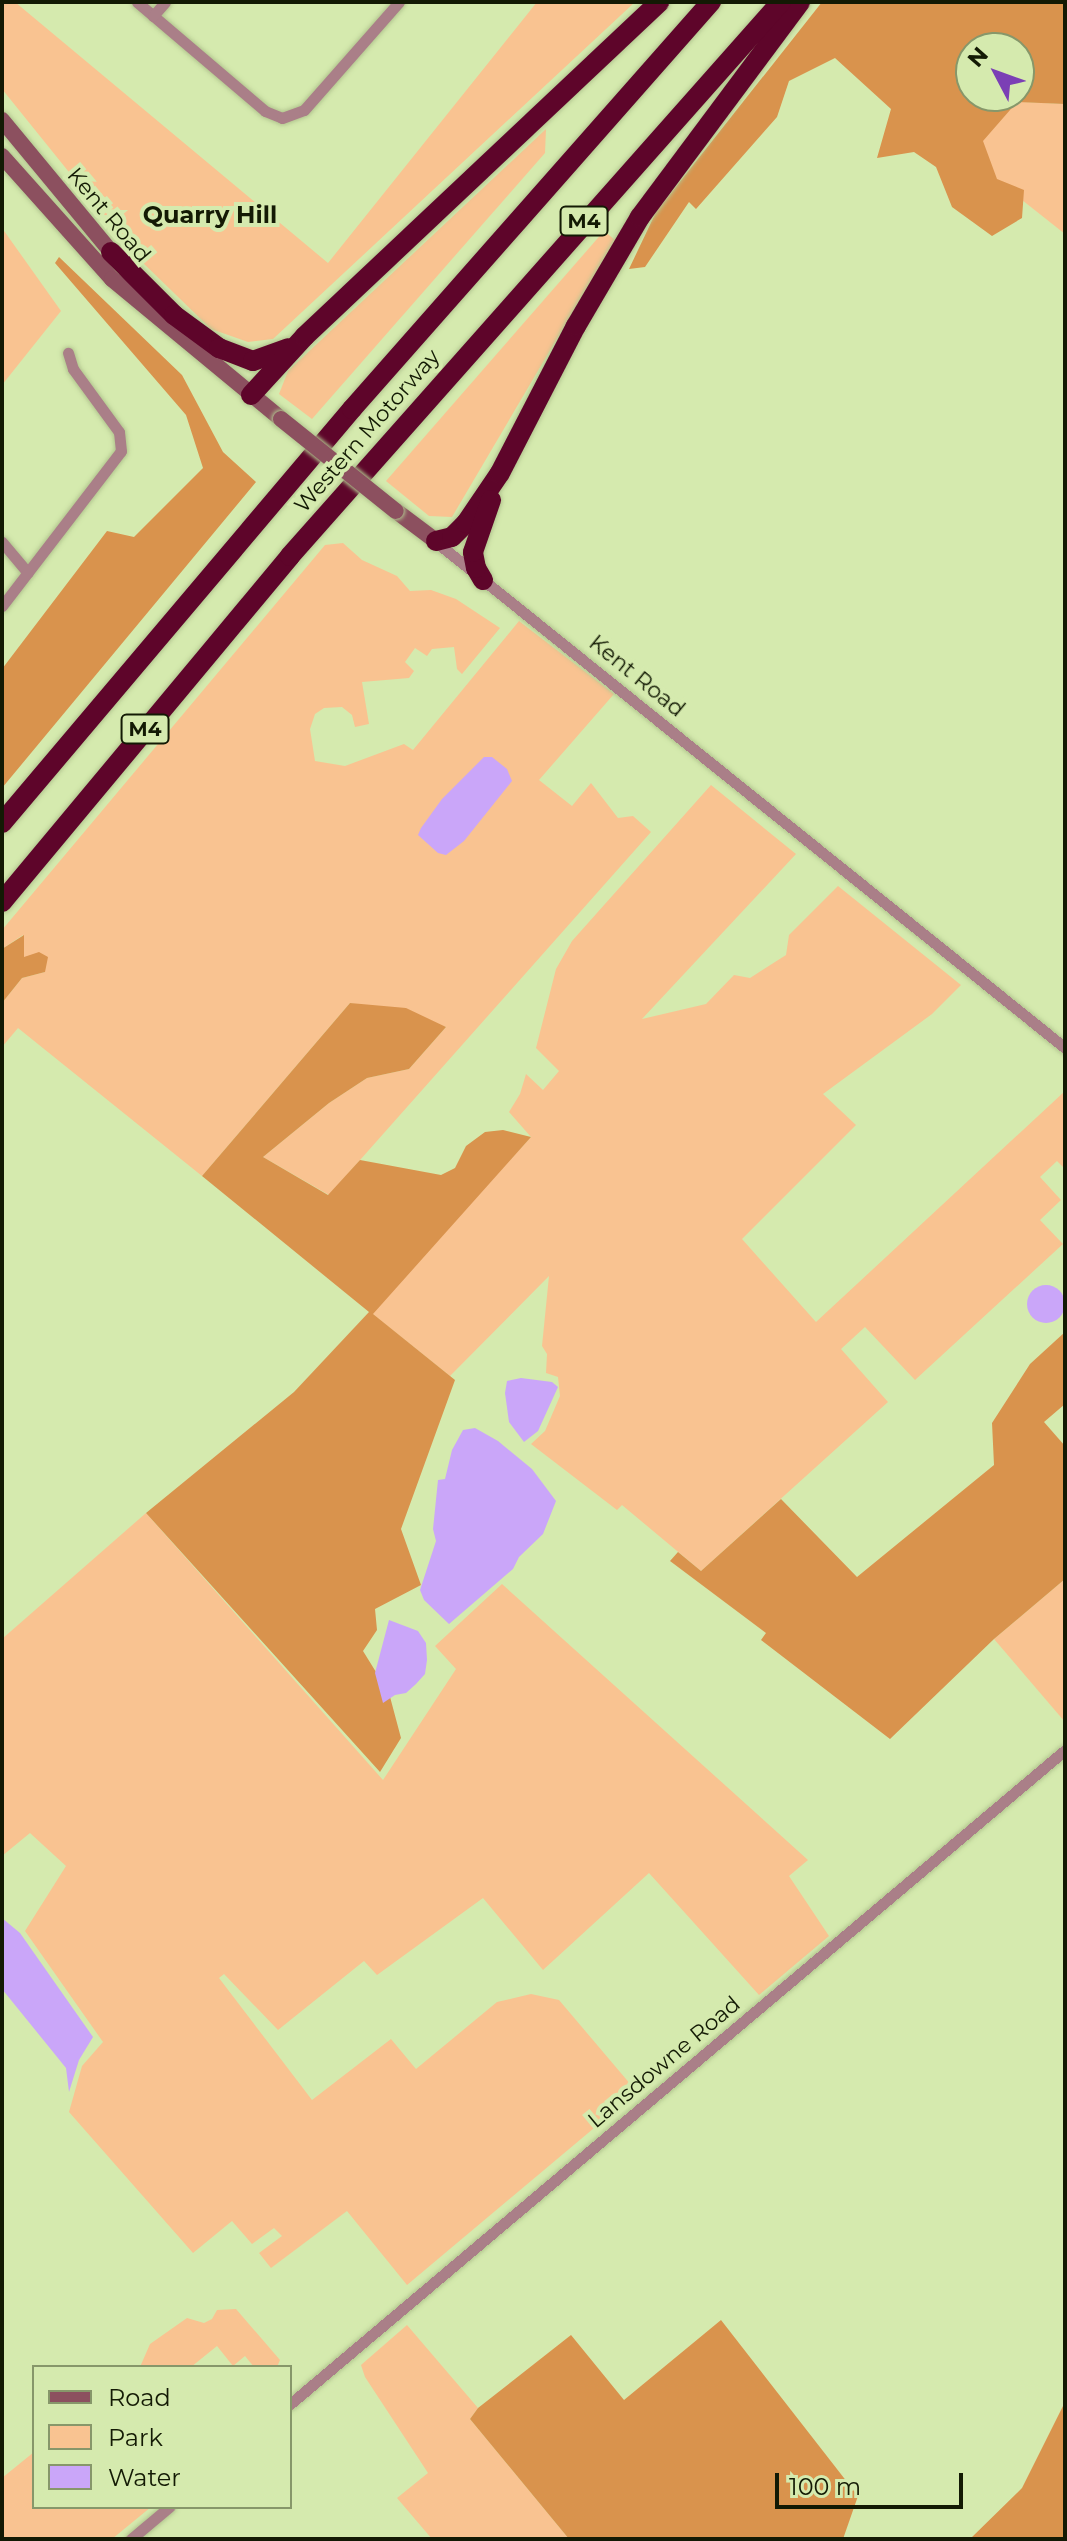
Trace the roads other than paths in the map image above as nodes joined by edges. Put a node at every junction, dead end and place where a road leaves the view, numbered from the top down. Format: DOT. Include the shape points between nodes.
graph roads {
  1 [pos="137,2"];
  2 [pos="165,2"];
  3 [pos="399,2"];
  4 [pos="659,2"];
  5 [pos="711,2"];
  6 [pos="781,2"];
  7 [pos="800,2"];
  8 [pos="153,16"];
  9 [pos="2,120"];
  10 [pos="2,156"];
  11 [pos="111,252"];
  12 [pos="305,336"];
  13 [pos="183,339"];
  14 [pos="68,353"];
  15 [pos="251,395"];
  16 [pos="500,473"];
  17 [pos="436,541"];
  18 [pos="2,542"];
  19 [pos="28,573"];
  20 [pos="483,580"];
  21 [pos="2,606"];
  22 [pos="2,823"];
  23 [pos="2,902"];
  24 [pos="1065,1048"];
  25 [pos="1065,1750"];
  26 [pos="292,2402"];
  27 [pos="167,2509"];
  28 [pos="131,2539"];
  1 -- 8 [label="street"];
  2 -- 8 [label="street"];
  3 -- 8 [label="street" via="308,106 287,118 265,111"];
  4 -- 12 [label="highway"];
  5 -- 22 [label="highway, Western Motorway / M4" via="352,409"];
  6 -- 23 [label="highway, Western Motorway / M4" via="299,545"];
  7 -- 16 [label="highway" via="640,217"];
  9 -- 11 [label="main road, Kent Road"];
  10 -- 13 [label="main road, Kent Road" via="93,260"];
  11 -- 12 [label="highway" via="196,334 230,354 265,359"];
  11 -- 13 [label="main road, Kent Road"];
  12 -- 15 [label="highway"];
  13 -- 15 [label="main road, Kent Road"];
  14 -- 19 [label="street" via="73,369 119,432 122,447"];
  15 -- 17 [label="main road, Kent Road, bridge"];
  16 -- 17 [label="highway" via="459,531"];
  16 -- 20 [label="highway" via="473,552"];
  17 -- 20 [label="street, Kent Road"];
  18 -- 19 [label="street"];
  19 -- 21 [label="street"];
  20 -- 24 [label="street, Kent Road"];
  25 -- 26 [label="street, Lansdowne Road"];
  27 -- 28 [label="street"];
}
